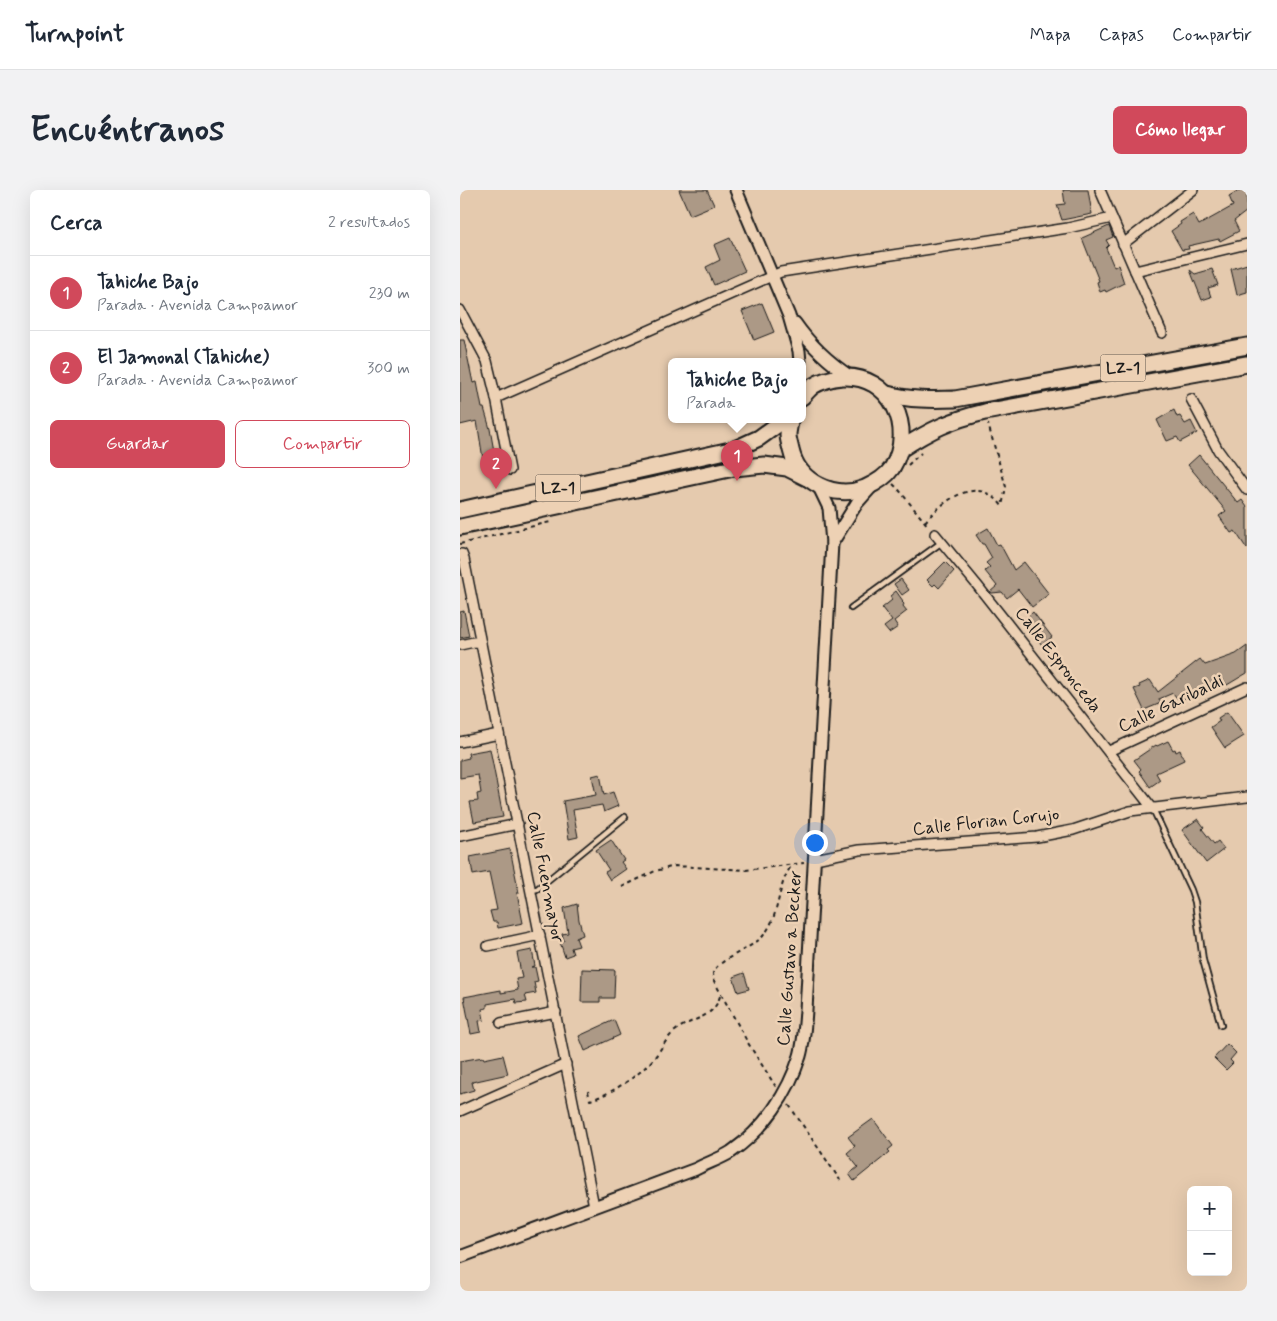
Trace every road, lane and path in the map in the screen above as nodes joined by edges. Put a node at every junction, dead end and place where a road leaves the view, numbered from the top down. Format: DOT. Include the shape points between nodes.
graph roads {
  1 [pos="736,190"];
  2 [pos="1100,190"];
  3 [pos="1194,190"];
  4 [pos="1112,218"];
  5 [pos="1123,244"];
  6 [pos="1247,244"];
  7 [pos="1135,271"];
  8 [pos="772,276"];
  9 [pos="460,310"];
  10 [pos="789,316"];
  11 [pos="1162,333"];
  12 [pos="1247,346"];
  13 [pos="800,358"];
  14 [pos="1247,364"];
  15 [pos="851,377"];
  16 [pos="806,393"];
  17 [pos="886,394"];
  18 [pos="496,398"];
  19 [pos="1191,399"];
  20 [pos="987,422"];
  21 [pos="780,423"];
  22 [pos="790,423"];
  23 [pos="901,449"];
  24 [pos="924,450"];
  25 [pos="510,470"];
  26 [pos="904,471"];
  27 [pos="896,480"];
  28 [pos="812,482"];
  29 [pos="892,484"];
  30 [pos="874,485"];
  31 [pos="890,487"];
  32 [pos="1247,490"];
  33 [pos="460,510"];
  34 [pos="925,522"];
  35 [pos="460,527"];
  36 [pos="935,534"];
  37 [pos="942,542"];
  38 [pos="832,543"];
  39 [pos="461,554"];
  40 [pos="850,608"];
  41 [pos="481,643"];
  42 [pos="460,645"];
  43 [pos="1247,687"];
  44 [pos="499,734"];
  45 [pos="460,742"];
  46 [pos="1108,751"];
  47 [pos="1247,797"];
  48 [pos="1153,809"];
  49 [pos="625,817"];
  50 [pos="518,824"];
  51 [pos="460,836"];
  52 [pos="814,859"];
  53 [pos="792,865"];
  54 [pos="622,887"];
  55 [pos="532,890"];
  56 [pos="540,935"];
  57 [pos="488,946"];
  58 [pos="721,993"];
  59 [pos="556,1012"];
  60 [pos="501,1023"];
  61 [pos="1221,1025"];
  62 [pos="566,1064"];
  63 [pos="588,1091"];
  64 [pos="782,1097"];
  65 [pos="460,1111"];
  66 [pos="840,1180"];
  67 [pos="594,1206"];
  68 [pos="460,1256"];
  1 -- 8 [label="street"];
  2 -- 4 [label="street"];
  3 -- 5 [label="street"];
  4 -- 5 [label="street"];
  4 -- 8 [label="street"];
  5 -- 7 [label="street"];
  6 -- 7 [label="street"];
  7 -- 11 [label="street"];
  8 -- 10 [label="street"];
  8 -- 18 [label="street"];
  9 -- 18 [label="street" via="487,361"];
  10 -- 13 [label="street"];
  10 -- 15 [label="street" via="810,345"];
  12 -- 17 [label="highway, LZ-1" via="955,399 925,401"];
  14 -- 23 [label="highway, LZ-1" via="957,419"];
  15 -- 16 [label="highway, LZ-1" via="831,378"];
  15 -- 17 [label="highway, LZ-1" via="870,382"];
  17 -- 23 [label="highway, LZ-1" via="898,411"];
  18 -- 25 [label="street"];
  19 -- 32 [label="street" via="1218,450"];
  20 -- 34 [label="path" via="1006,487 1002,506 984,491 970,490 940,506"];
  21 -- 33 [label="highway, LZ-1" via="759,438 734,449"];
  22 -- 28 [label="highway" via="788,436 793,459"];
  23 -- 30 [label="highway, LZ-1" via="891,470"];
  24 -- 26 [label="path"];
  27 -- 29 [label="path"];
  28 -- 30 [label="highway, LZ-1" via="836,492 856,491"];
  28 -- 35 [label="highway, LZ-1" via="787,468 764,465 734,468"];
  28 -- 38 [label="street, Calle Gustavo a Becker" via="829,508"];
  29 -- 31 [label="path"];
  29 -- 34 [label="path"];
  30 -- 38 [label="street, Calle Gustavo a Becker" via="857,503"];
  34 -- 36 [label="path"];
  36 -- 37 [label="street, Calle Espronceda"];
  37 -- 40 [label="lane"];
  37 -- 46 [label="street, Calle Espronceda"];
  38 -- 52 [label="street, Calle Gustavo a Becker"];
  39 -- 41 [label="street, Calle Fuenmayor"];
  41 -- 42 [label="street"];
  41 -- 44 [label="street, Calle Fuenmayor"];
  43 -- 46 [label="street, Calle Garibaldi"];
  44 -- 45 [label="street"];
  44 -- 50 [label="street, Calle Fuenmayor"];
  46 -- 48 [label="street, Calle Espronceda"];
  47 -- 48 [label="street, Calle Florian Corujo"];
  48 -- 52 [label="street, Calle Florian Corujo" via="1130,811 1073,830 1037,837 859,850"];
  48 -- 61 [label="lane" via="1195,902 1203,960"];
  49 -- 55 [label="lane"];
  50 -- 51 [label="street"];
  50 -- 55 [label="street, Calle Fuenmayor"];
  52 -- 53 [label="path"];
  52 -- 64 [label="street, Calle Gustavo a Becker" via="804,1034 800,1055"];
  53 -- 54 [label="path" via="746,870 675,866 655,871"];
  53 -- 58 [label="path" via="785,874 772,924 762,938 726,959 713,972"];
  55 -- 56 [label="street, Calle Fuenmayor"];
  56 -- 57 [label="street"];
  56 -- 59 [label="street, Calle Fuenmayor"];
  58 -- 63 [label="path" via="716,1006 676,1030 643,1071 601,1097 590,1100"];
  58 -- 64 [label="path"];
  59 -- 60 [label="street"];
  59 -- 62 [label="street, Calle Fuenmayor"];
  62 -- 65 [label="street"];
  62 -- 67 [label="street, Calle Fuenmayor"];
  64 -- 66 [label="path"];
  64 -- 67 [label="street, Calle Gustavo a Becker" via="754,1133 730,1152 696,1169"];
  67 -- 68 [label="street, Calle Gustavo a Becker"];
}
